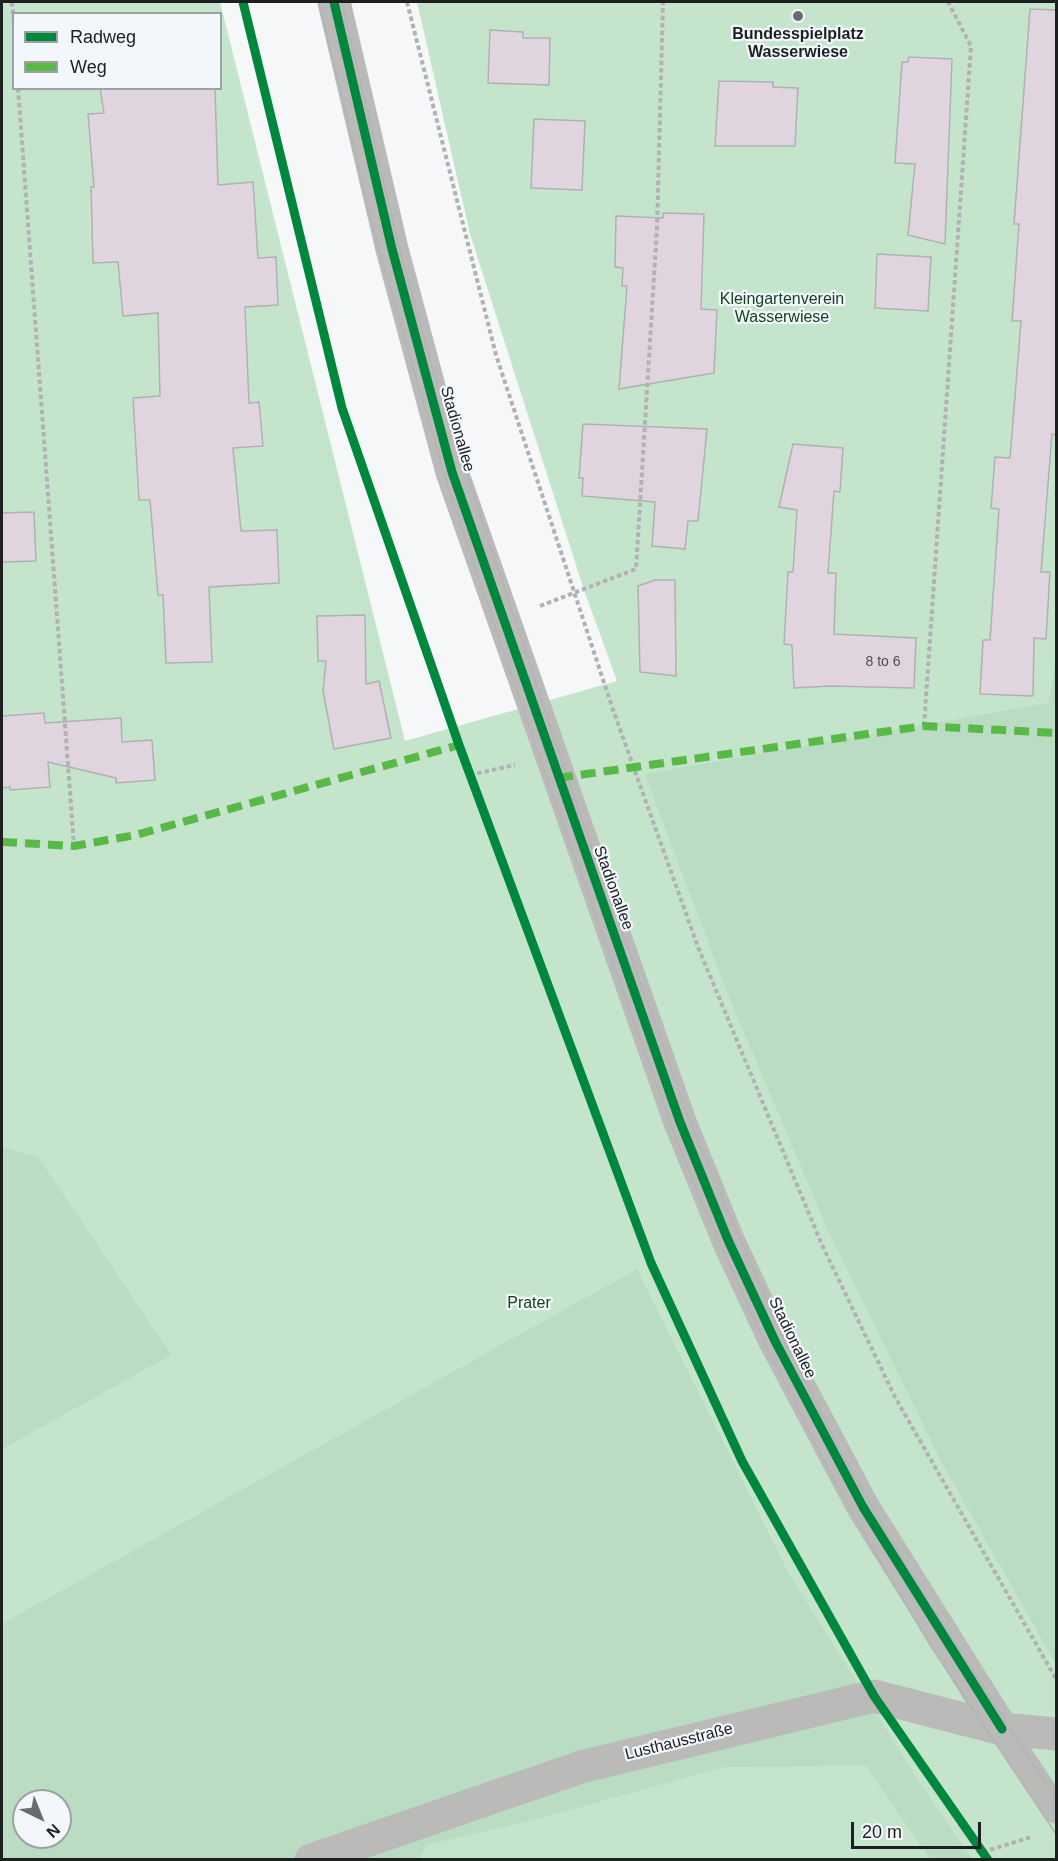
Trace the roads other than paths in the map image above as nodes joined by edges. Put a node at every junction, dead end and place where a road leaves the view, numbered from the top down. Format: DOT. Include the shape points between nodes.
graph roads {
  1 [pos="334,2"];
  2 [pos="1002,1729"];
  3 [pos="1056,1734"];
  4 [pos="1056,1810"];
  5 [pos="311,1860"];
  1 -- 2 [label="street, Stadionallee" via="392,249 449,461 680,1122 775,1341 862,1507"];
  2 -- 3 [label="street, Lusthausstraße"];
  2 -- 4 [label="lane, Stadionallee"];
  2 -- 5 [label="street, Lusthausstraße" via="874,1696 581,1767"];
}
